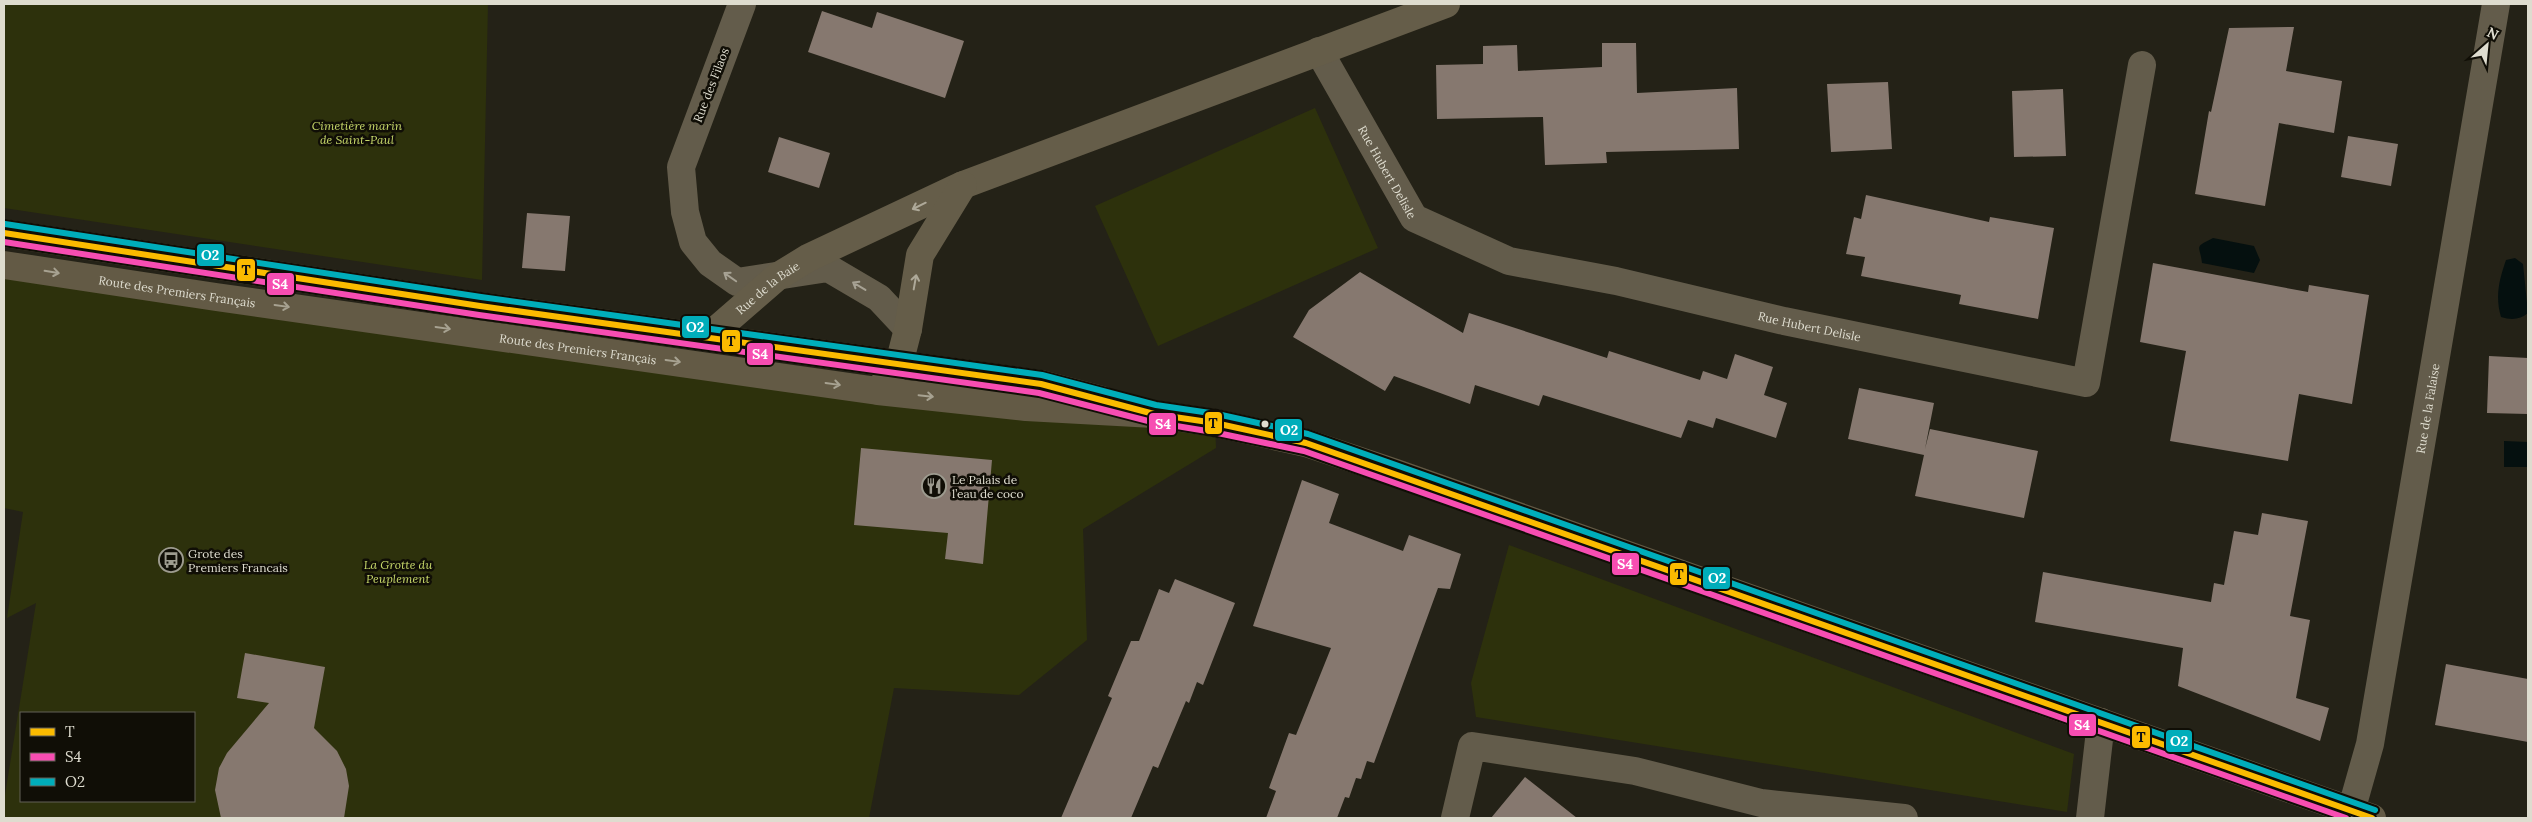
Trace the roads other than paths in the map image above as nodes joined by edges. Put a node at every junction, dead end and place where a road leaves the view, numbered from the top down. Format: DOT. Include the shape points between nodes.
graph roads {
  1 [pos="742,4"];
  2 [pos="1446,4"];
  3 [pos="2496,4"];
  4 [pos="1319,51"];
  5 [pos="2142,65"];
  6 [pos="963,185"];
  7 [pos="4,233"];
  8 [pos="4,265"];
  9 [pos="777,277"];
  10 [pos="908,329"];
  11 [pos="709,336"];
  12 [pos="898,364"];
  13 [pos="878,391"];
  14 [pos="1154,414"];
  15 [pos="2101,722"];
  16 [pos="2362,814"];
  17 [pos="1455,818"];
  18 [pos="1904,818"];
  19 [pos="2090,818"];
  9 -- 1 [label="street, Rue des Filaos, one-way" via="737,282 710,263 693,242 685,212 681,166"];
  2 -- 4 [label="main road"];
  3 -- 16 [label="street, Rue de la Falaise" via="2370,744"];
  4 -- 5 [label="street, Rue Hubert Delisle" via="1414,218 1509,261 2086,383"];
  4 -- 6 [label="main road"];
  6 -- 9 [label="main road, one-way" via="808,258"];
  10 -- 6 [label="main road, one-way" via="920,255"];
  7 -- 11 [label="main road, Route des Premiers Français" via="470,304"];
  8 -- 13 [label="main road, Route des Premiers Français, one-way"];
  10 -- 9 [label="street, Rue de la Baie, one-way" via="879,298 828,268"];
  9 -- 11 [label="main road, Rue de la Baie"];
  10 -- 12 [label="main road"];
  11 -- 12 [label="main road, Route des Premiers Français"];
  12 -- 13 [label="main road"];
  12 -- 14 [label="main road, Route des Premiers Français" via="1042,384"];
  13 -- 14 [label="main road, Route des Premiers Français, one-way" via="1026,407"];
  14 -- 15 [label="main road, Route des Premiers Français" via="1215,423 1315,446"];
  15 -- 16 [label="main road, Route des Premiers Français"];
  15 -- 19 [label="street"];
  17 -- 18 [label="street" via="1472,746 1635,771 1761,803"];
}
